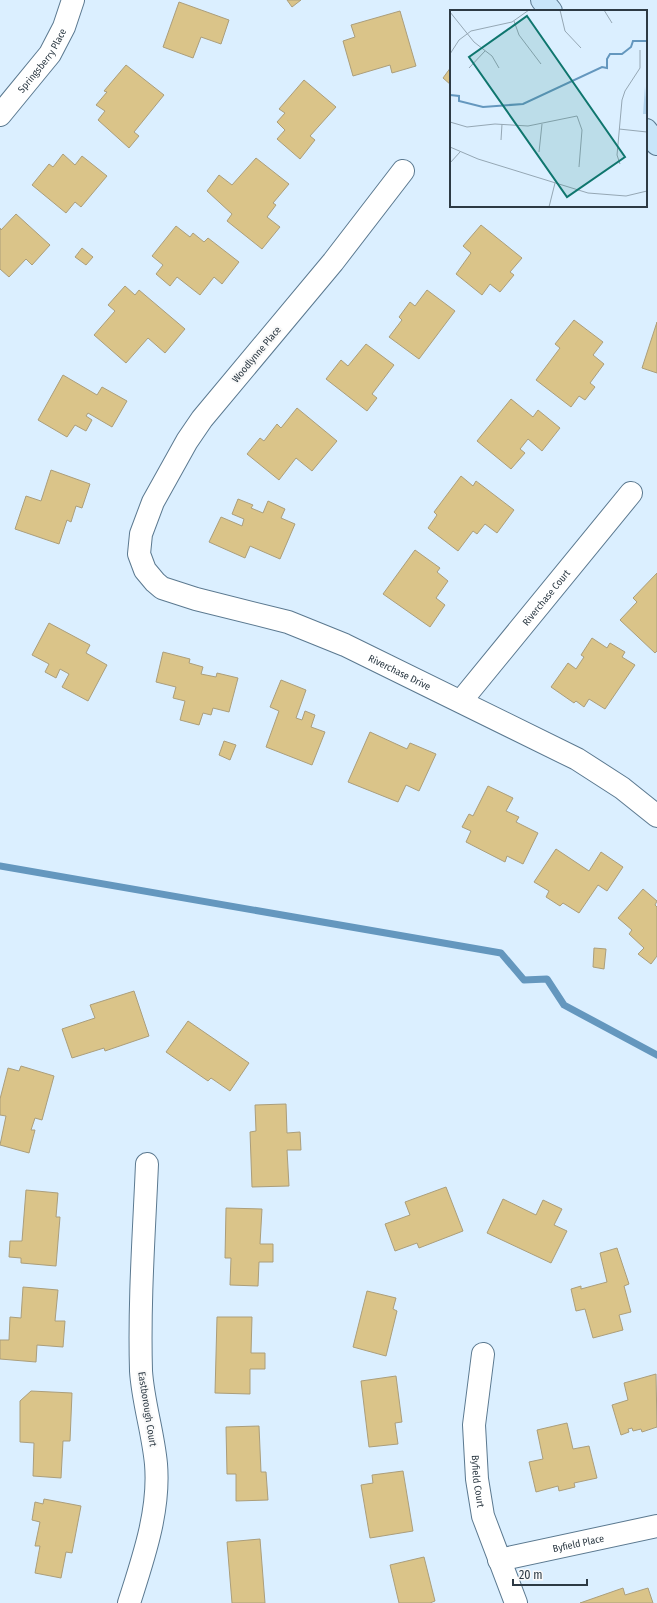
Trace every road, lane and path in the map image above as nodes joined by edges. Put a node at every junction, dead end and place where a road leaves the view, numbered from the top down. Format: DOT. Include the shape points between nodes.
graph roads {
  1 [pos="73,0"];
  2 [pos="542,0"];
  3 [pos="550,10"];
  4 [pos="0,115"];
  5 [pos="647,131"];
  6 [pos="657,144"];
  7 [pos="403,171"];
  8 [pos="631,493"];
  9 [pos="139,554"];
  10 [pos="461,701"];
  11 [pos="657,816"];
  12 [pos="147,1164"];
  13 [pos="483,1354"];
  14 [pos="657,1526"];
  15 [pos="499,1560"];
  16 [pos="129,1603"];
  17 [pos="516,1603"];
  1 -- 4 [label="street, Springsberry Place" via="64,27 50,54"];
  2 -- 3 [label="main road"];
  5 -- 6 [label="main road"];
  7 -- 9 [label="street, Woodlynne Place" via="333,262 202,419 153,502 141,534"];
  8 -- 10 [label="street, Riverchase Court"];
  9 -- 10 [label="street, Riverchase Drive" via="145,570 162,588 288,622 345,645"];
  10 -- 11 [label="street, Riverchase Drive" via="577,759 622,788"];
  12 -- 16 [label="street, Eastborough Court" via="141,1320 142,1372 155,1459 155,1498 148,1540"];
  13 -- 15 [label="street, Byfield Court" via="474,1425 477,1479 483,1516"];
  14 -- 15 [label="street, Byfield Place"];
  15 -- 17 [label="street, Byfield Court"];
}
